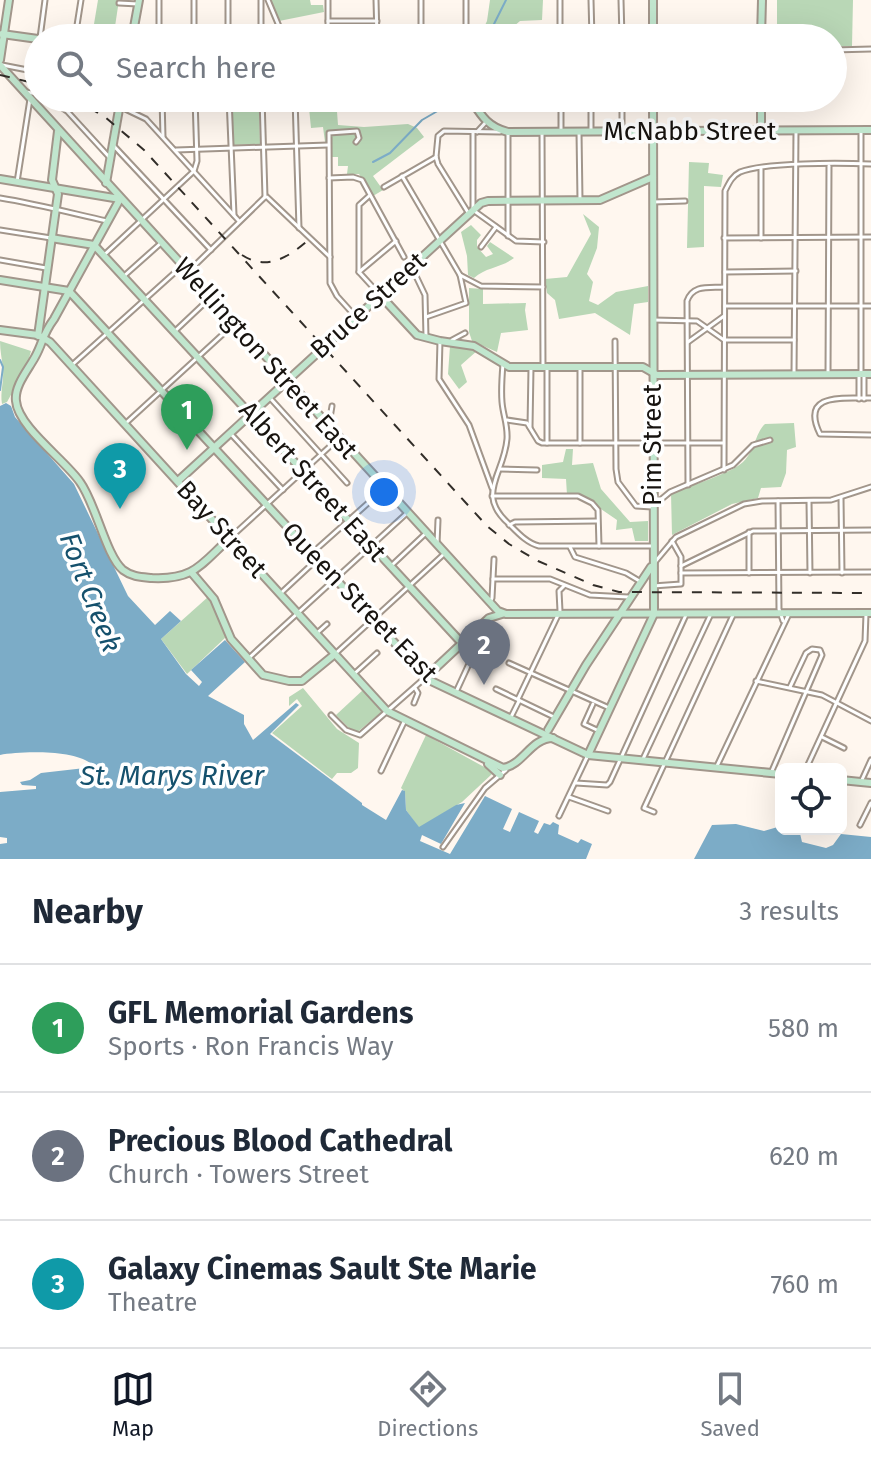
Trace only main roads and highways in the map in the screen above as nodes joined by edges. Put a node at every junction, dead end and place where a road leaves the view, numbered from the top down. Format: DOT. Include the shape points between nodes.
graph roads {
  1 [pos="9,0"];
  2 [pos="653,0"];
  3 [pos="762,0"];
  4 [pos="138,2"];
  5 [pos="134,24"];
  6 [pos="653,24"];
  7 [pos="761,24"];
  8 [pos="2,34"];
  9 [pos="24,36"];
  10 [pos="2,65"];
  11 [pos="24,93"];
  12 [pos="42,112"];
  13 [pos="118,112"];
  14 [pos="479,112"];
  15 [pos="653,112"];
  16 [pos="761,112"];
  17 [pos="653,130"];
  18 [pos="667,130"];
  19 [pos="871,130"];
  20 [pos="761,131"];
  21 [pos="62,138"];
  22 [pos="654,143"];
  23 [pos="653,177"];
  24 [pos="0,179"];
  25 [pos="52,180"];
  26 [pos="106,183"];
  27 [pos="43,187"];
  28 [pos="58,191"];
  29 [pos="120,199"];
  30 [pos="55,239"];
  31 [pos="94,245"];
  32 [pos="0,280"];
  33 [pos="43,287"];
  34 [pos="69,291"];
  35 [pos="380,295"];
  36 [pos="0,330"];
  37 [pos="40,336"];
  38 [pos="50,342"];
  39 [pos="39,345"];
  40 [pos="31,362"];
  41 [pos="279,372"];
  42 [pos="653,372"];
  43 [pos="294,373"];
  44 [pos="864,374"];
  45 [pos="286,380"];
  46 [pos="251,413"];
  47 [pos="215,447"];
  48 [pos="178,481"];
  49 [pos="230,538"];
  50 [pos="653,565"];
  51 [pos="192,573"];
  52 [pos="642,582"];
  53 [pos="653,586"];
  54 [pos="491,604"];
  55 [pos="620,613"];
  56 [pos="868,613"];
  57 [pos="506,614"];
  58 [pos="654,614"];
  59 [pos="489,618"];
  60 [pos="468,638"];
  61 [pos="459,640"];
  62 [pos="453,651"];
  63 [pos="335,654"];
  64 [pos="426,677"];
  65 [pos="538,730"];
  66 [pos="548,730"];
  67 [pos="553,738"];
  68 [pos="539,741"];
  69 [pos="588,755"];
  70 [pos="483,759"];
  71 [pos="775,773"];
  72 [pos="500,775"];
  73 [pos="847,781"];
  74 [pos="871,783"];
  1 -- 8 [label="main road"];
  2 -- 6 [label="main road"];
  3 -- 7 [label="main road"];
  4 -- 5 [label="main road"];
  8 -- 9 [label="main road"];
  8 -- 10 [label="main road"];
  10 -- 11 [label="main road, Wellington Street East"];
  12 -- 21 [label="main road, Wellington Street East"];
  13 -- 26 [label="main road"];
  14 -- 17 [label="main road, McNabb Street" via="495,129 508,132"];
  15 -- 17 [label="main road, Pim Street"];
  16 -- 20 [label="main road"];
  17 -- 18 [label="main road, McNabb Street"];
  17 -- 22 [label="main road, Pim Street"];
  18 -- 20 [label="main road, McNabb Street"];
  18 -- 22 [label="main road"];
  19 -- 20 [label="main road, McNabb Street"];
  21 -- 25 [label="main road"];
  21 -- 26 [label="main road, Wellington Street East"];
  22 -- 23 [label="main road, Pim Street"];
  23 -- 35 [label="main road, Bruce Street" via="608,198 488,201"];
  23 -- 42 [label="main road, Pim Street"];
  24 -- 27 [label="main road"];
  25 -- 27 [label="main road"];
  25 -- 28 [label="main road"];
  26 -- 29 [label="main road, Wellington Street East"];
  27 -- 28 [label="main road"];
  28 -- 29 [label="main road"];
  28 -- 30 [label="main road"];
  29 -- 31 [label="main road"];
  29 -- 41 [label="main road, Wellington Street East"];
  30 -- 31 [label="main road"];
  30 -- 33 [label="main road"];
  31 -- 34 [label="main road"];
  31 -- 46 [label="main road, Albert Street East"];
  32 -- 33 [label="main road"];
  33 -- 34 [label="main road"];
  33 -- 37 [label="main road"];
  34 -- 37 [label="main road"];
  34 -- 47 [label="main road, Queen Street East"];
  35 -- 42 [label="main road" via="412,331 474,346 503,364 643,367"];
  35 -- 43 [label="main road, Bruce Street"];
  36 -- 37 [label="main road"];
  37 -- 38 [label="main road, Bay Street"];
  37 -- 39 [label="main road"];
  37 -- 40 [label="main road"];
  38 -- 39 [label="main road"];
  38 -- 48 [label="main road, Bay Street"];
  39 -- 40 [label="main road"];
  40 -- 51 [label="main road" via="16,394 18,412 81,483 119,566 140,577 176,579"];
  41 -- 43 [label="main road"];
  41 -- 45 [label="main road, Wellington Street East"];
  42 -- 44 [label="main road"];
  42 -- 50 [label="main road, Pim Street"];
  43 -- 45 [label="main road, Bruce Street"];
  45 -- 46 [label="main road, Bruce Street"];
  45 -- 54 [label="main road, Wellington Street East"];
  46 -- 47 [label="main road, Bruce Street"];
  46 -- 61 [label="main road, Albert Street East"];
  47 -- 48 [label="main road, Bruce Street"];
  47 -- 64 [label="main road, Queen Street East"];
  48 -- 49 [label="main road, Bay Street"];
  49 -- 51 [label="main road"];
  49 -- 63 [label="main road, Bay Street"];
  50 -- 52 [label="main road"];
  50 -- 53 [label="main road, Pim Street"];
  51 -- 63 [label="main road" via="214,599 231,639 269,678 298,682"];
  52 -- 53 [label="main road" via="650,580"];
  52 -- 55 [label="main road"];
  53 -- 58 [label="main road, Pim Street"];
  54 -- 57 [label="main road, Wellington Street East"];
  54 -- 59 [label="main road"];
  55 -- 57 [label="main road"];
  55 -- 58 [label="main road"];
  55 -- 66 [label="main road"];
  56 -- 58 [label="main road"];
  57 -- 59 [label="main road"];
  58 -- 69 [label="main road"];
  59 -- 60 [label="main road"];
  60 -- 61 [label="main road"];
  60 -- 62 [label="main road"];
  61 -- 62 [label="main road"];
  62 -- 64 [label="main road"];
  63 -- 70 [label="main road, Bay Street" via="387,711"];
  64 -- 65 [label="main road, Queen Street East"];
  65 -- 66 [label="main road"];
  65 -- 67 [label="main road, Queen Street East"];
  65 -- 68 [label="main road"];
  66 -- 67 [label="main road"];
  67 -- 68 [label="main road"];
  67 -- 69 [label="main road, Queen Street East"];
  68 -- 70 [label="main road, Bay Street" via="510,767"];
  69 -- 71 [label="main road, Queen Street East"];
  70 -- 72 [label="main road"];
  73 -- 74 [label="main road"];
}
